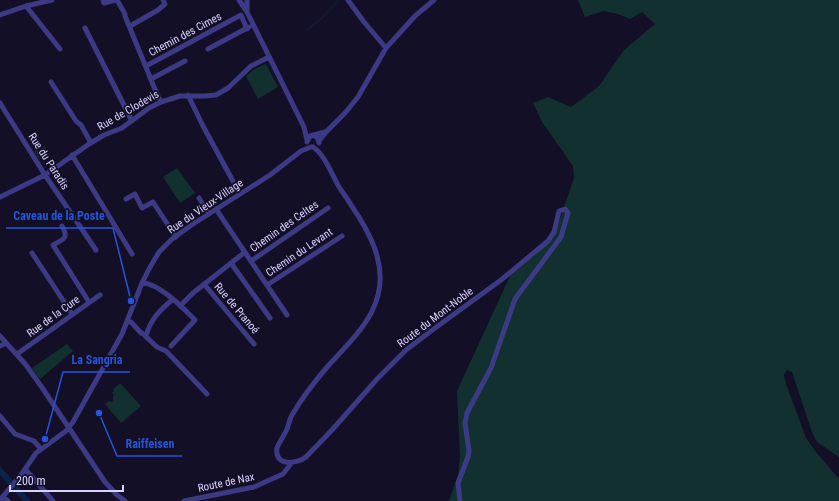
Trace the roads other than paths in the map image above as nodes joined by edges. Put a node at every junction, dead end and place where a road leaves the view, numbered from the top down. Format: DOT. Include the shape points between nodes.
graph roads {
  1 [pos="52,0"];
  2 [pos="104,0"];
  3 [pos="117,0"];
  4 [pos="163,0"];
  5 [pos="239,0"];
  6 [pos="246,0"];
  7 [pos="348,0"];
  8 [pos="434,0"];
  9 [pos="26,6"];
  10 [pos="247,12"];
  11 [pos="0,15"];
  12 [pos="132,25"];
  13 [pos="253,25"];
  14 [pos="85,28"];
  15 [pos="247,28"];
  16 [pos="386,48"];
  17 [pos="60,49"];
  18 [pos="208,49"];
  19 [pos="269,57"];
  20 [pos="185,61"];
  21 [pos="146,66"];
  22 [pos="151,79"];
  23 [pos="51,82"];
  24 [pos="188,95"];
  25 [pos="161,102"];
  26 [pos="0,103"];
  27 [pos="132,121"];
  28 [pos="304,127"];
  29 [pos="326,132"];
  30 [pos="314,136"];
  31 [pos="307,141"];
  32 [pos="319,142"];
  33 [pos="91,143"];
  34 [pos="312,147"];
  35 [pos="302,151"];
  36 [pos="321,154"];
  37 [pos="72,155"];
  38 [pos="45,175"];
  39 [pos="240,194"];
  40 [pos="0,197"];
  41 [pos="199,198"];
  42 [pos="126,199"];
  43 [pos="328,208"];
  44 [pos="216,209"];
  45 [pos="209,214"];
  46 [pos="62,226"];
  47 [pos="342,236"];
  48 [pos="176,237"];
  49 [pos="96,250"];
  50 [pos="245,252"];
  51 [pos="32,253"];
  52 [pos="132,254"];
  53 [pos="251,261"];
  54 [pos="231,263"];
  55 [pos="142,282"];
  56 [pos="204,284"];
  57 [pos="267,285"];
  58 [pos="100,294"];
  59 [pos="172,300"];
  60 [pos="89,302"];
  61 [pos="180,306"];
  62 [pos="72,314"];
  63 [pos="287,315"];
  64 [pos="270,318"];
  65 [pos="128,321"];
  66 [pos="143,334"];
  67 [pos="0,336"];
  68 [pos="6,343"];
  69 [pos="254,344"];
  70 [pos="0,346"];
  71 [pos="171,346"];
  72 [pos="17,354"];
  73 [pos="207,394"];
  74 [pos="0,416"];
  75 [pos="68,427"];
  76 [pos="41,448"];
  77 [pos="290,465"];
  78 [pos="24,469"];
  79 [pos="1,498"];
  80 [pos="8,501"];
  81 [pos="54,501"];
  82 [pos="125,501"];
  83 [pos="184,501"];
  84 [pos="460,501"];
  1 -- 9 [label="street"];
  2 -- 3 [label="street" via="104,3"];
  3 -- 21 [label="street"];
  4 -- 12 [label="street" via="165,4 158,10"];
  5 -- 6 [label="street"];
  5 -- 10 [label="street"];
  6 -- 10 [label="street"];
  7 -- 16 [label="street"];
  8 -- 16 [label="street" via="415,16"];
  9 -- 11 [label="street"];
  9 -- 17 [label="street"];
  10 -- 13 [label="street"];
  13 -- 15 [label="street"];
  13 -- 19 [label="street"];
  14 -- 27 [label="street"];
  15 -- 18 [label="street"];
  15 -- 21 [label="street, Chemin des Cimes" via="241,15"];
  16 -- 29 [label="street" via="358,97"];
  19 -- 24 [label="street, Rue de Clodevis" via="251,66 222,92 211,96"];
  19 -- 28 [label="street"];
  20 -- 22 [label="street"];
  21 -- 22 [label="street"];
  22 -- 25 [label="street"];
  23 -- 33 [label="street"];
  24 -- 25 [label="street, Rue de Clodevis" via="172,97"];
  24 -- 39 [label="street"];
  25 -- 27 [label="street, Rue de Clodevis"];
  26 -- 38 [label="street, Rue du Paradis"];
  27 -- 33 [label="street, Rue de Clodevis"];
  28 -- 30 [label="street"];
  28 -- 31 [label="street"];
  29 -- 30 [label="street"];
  29 -- 32 [label="street"];
  30 -- 31 [label="street"];
  30 -- 32 [label="street"];
  31 -- 34 [label="street"];
  31 -- 35 [label="street, Rue du Vieux-Village"];
  32 -- 34 [label="street" via="317,146"];
  32 -- 36 [label="street, Route du Mont-Noble"];
  33 -- 37 [label="street, Rue de Clodevis"];
  34 -- 35 [label="street, Rue du Vieux-Village"];
  34 -- 36 [label="street, Route du Mont-Noble"];
  35 -- 39 [label="street, Rue du Vieux-Village"];
  36 -- 84 [label="street, Route du Mont-Noble" via="371,240 379,263 380,285 375,305 361,329 321,375 292,415 277,448 280,458 288,463 306,457 398,358 548,241 554,232 559,211 565,209 568,213 561,236 515,299 491,368 466,413 469,451 458,483"];
  37 -- 38 [label="street, Rue de Clodevis"];
  37 -- 52 [label="street"];
  38 -- 40 [label="street, Rue de Clodevis"];
  38 -- 49 [label="street, Rue du Paradis"];
  39 -- 44 [label="street, Rue du Vieux-Village"];
  41 -- 45 [label="street"];
  42 -- 48 [label="street" via="134,194 142,208 153,202"];
  43 -- 53 [label="street, Chemin des Celtes"];
  44 -- 45 [label="street, Rue du Vieux-Village"];
  44 -- 50 [label="street"];
  45 -- 48 [label="street, Rue du Vieux-Village"];
  46 -- 60 [label="street" via="66,236 53,245"];
  47 -- 57 [label="street, Chemin du Levant"];
  48 -- 55 [label="street, Rue du Vieux-Village" via="156,257"];
  50 -- 53 [label="street"];
  50 -- 54 [label="street, Rue de Pranoé"];
  51 -- 62 [label="street"];
  53 -- 57 [label="street"];
  54 -- 56 [label="street, Rue de Pranoé"];
  54 -- 64 [label="street, Rue de Pranoé"];
  55 -- 59 [label="street" via="153,285"];
  55 -- 65 [label="street, Rue du Vieux-Village"];
  56 -- 61 [label="street, Rue de Pranoé"];
  56 -- 69 [label="street, Rue de Pranoé"];
  57 -- 63 [label="street"];
  58 -- 60 [label="street, Rue de la Cure"];
  59 -- 61 [label="street"];
  59 -- 66 [label="street" via="152,320"];
  60 -- 62 [label="street, Rue de la Cure"];
  61 -- 71 [label="street" via="195,320"];
  62 -- 72 [label="street, Rue de la Cure"];
  65 -- 66 [label="street"];
  65 -- 75 [label="street, Rue du Vieux-Village"];
  66 -- 73 [label="street" via="157,347 166,351"];
  67 -- 68 [label="street"];
  68 -- 70 [label="street"];
  68 -- 72 [label="street"];
  72 -- 75 [label="street"];
  74 -- 76 [label="street" via="15,434 34,440"];
  75 -- 76 [label="street, Rue du Vieux-Village"];
  75 -- 82 [label="street" via="105,482"];
  76 -- 78 [label="street, Rue du Vieux-Village"];
  77 -- 83 [label="street, Route de Nax" via="283,474 254,487"];
  78 -- 79 [label="street, Rue du Vieux-Village"];
  78 -- 81 [label="street"];
  79 -- 80 [label="street"];
}
